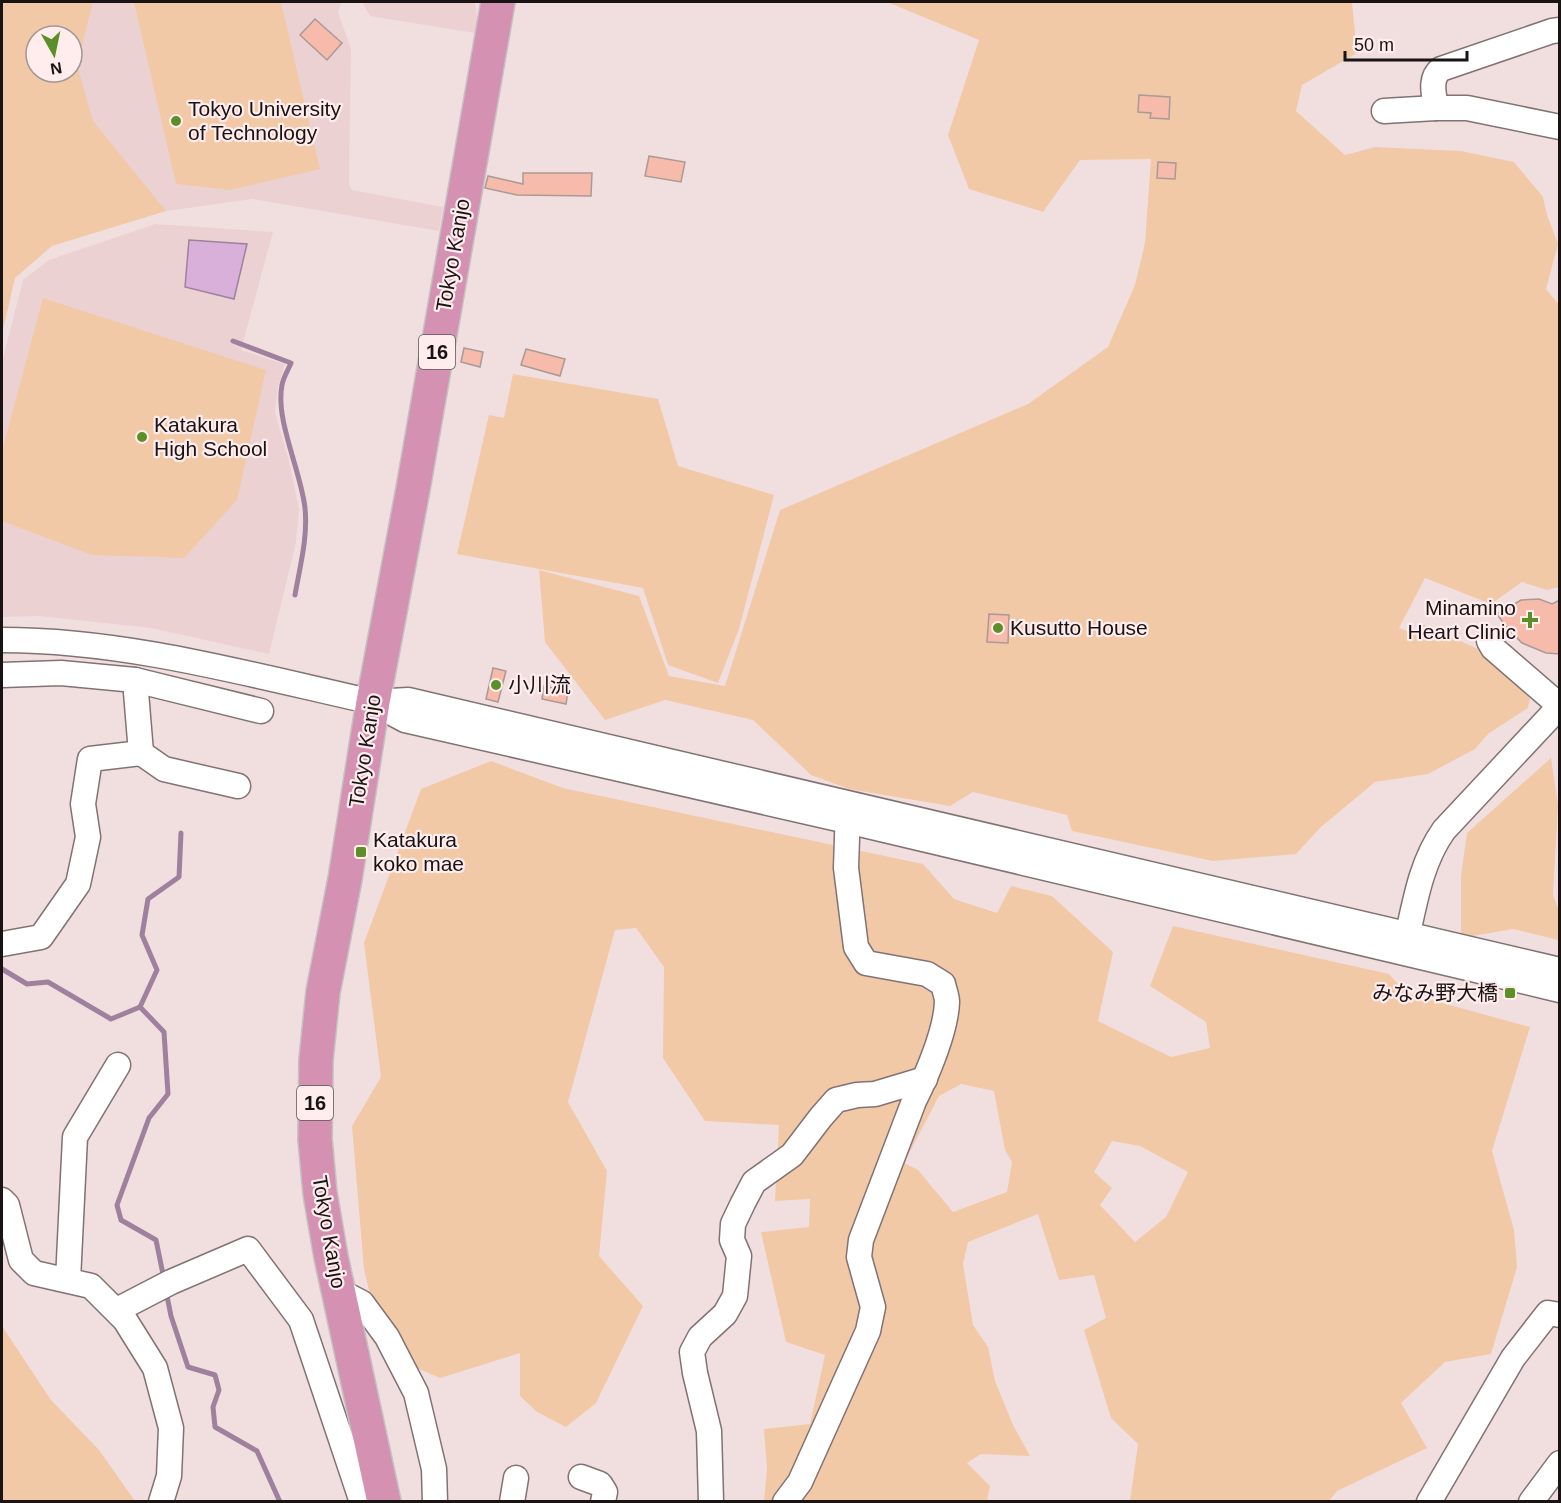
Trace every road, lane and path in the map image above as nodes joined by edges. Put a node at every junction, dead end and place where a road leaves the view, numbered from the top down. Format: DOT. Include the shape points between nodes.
graph roads {
  1 [pos="498,2"];
  2 [pos="1560,30"];
  3 [pos="1436,108"];
  4 [pos="1384,111"];
  5 [pos="1559,127"];
  6 [pos="2,640"];
  7 [pos="1489,641"];
  8 [pos="2,675"];
  9 [pos="135,680"];
  10 [pos="373,702"];
  11 [pos="261,711"];
  12 [pos="1558,711"];
  13 [pos="141,753"];
  14 [pos="238,786"];
  15 [pos="848,812"];
  16 [pos="2,944"];
  17 [pos="1405,944"];
  18 [pos="1553,978"];
  19 [pos="118,1065"];
  20 [pos="925,1079"];
  21 [pos="2,1200"];
  22 [pos="68,1280"];
  23 [pos="339,1291"];
  24 [pos="117,1310"];
  25 [pos="1560,1315"];
  26 [pos="1560,1463"];
  27 [pos="581,1477"];
  28 [pos="161,1502"];
  29 [pos="362,1502"];
  30 [pos="384,1502"];
  31 [pos="435,1502"];
  32 [pos="603,1502"];
  33 [pos="711,1502"];
  34 [pos="785,1502"];
  35 [pos="1429,1502"];
  36 [pos="1531,1502"];
  1 -- 10 [label="highway, Tokyo Kanjo / 16"];
  2 -- 3 [label="street" via="1441,69 1434,78"];
  3 -- 4 [label="street"];
  3 -- 5 [label="street" via="1467,108"];
  6 -- 10 [label="street" via="146,652"];
  7 -- 12 [label="street"];
  8 -- 9 [label="street" via="61,673"];
  9 -- 11 [label="street"];
  9 -- 13 [label="street"];
  10 -- 15 [label="street" via="405,720"];
  10 -- 23 [label="highway, Tokyo Kanjo / 16" via="323,992 316,1060 315,1139 320,1193"];
  12 -- 17 [label="street" via="1434,844"];
  13 -- 14 [label="street" via="164,769"];
  13 -- 16 [label="street" via="90,759 83,804 88,837 78,884 41,937"];
  15 -- 17 [label="street"];
  15 -- 20 [label="street" via="846,868 856,947 866,963 927,974 943,984 947,1001"];
  17 -- 18 [label="street"];
  19 -- 22 [label="street" via="75,1137"];
  20 -- 33 [label="street" via="837,1100 792,1155 754,1182 743,1203 733,1224 732,1240 739,1256 735,1296 725,1314 700,1337 692,1352 709,1431"];
  20 -- 34 [label="street" via="861,1240 859,1257 873,1307 868,1331 800,1482"];
  21 -- 22 [label="street" via="7,1205 21,1260 34,1273"];
  22 -- 24 [label="street" via="91,1286"];
  23 -- 30 [label="highway, Tokyo Kanjo / 16"];
  23 -- 31 [label="street" via="362,1303 387,1337 416,1394 434,1469"];
  24 -- 28 [label="street" via="155,1368 171,1428 169,1476"];
  24 -- 29 [label="street" via="248,1249 302,1320"];
  25 -- 35 [label="street" via="1548,1313 1513,1358"];
  26 -- 36 [label="street"];
  27 -- 32 [label="street" via="600,1484 605,1492"];
}
